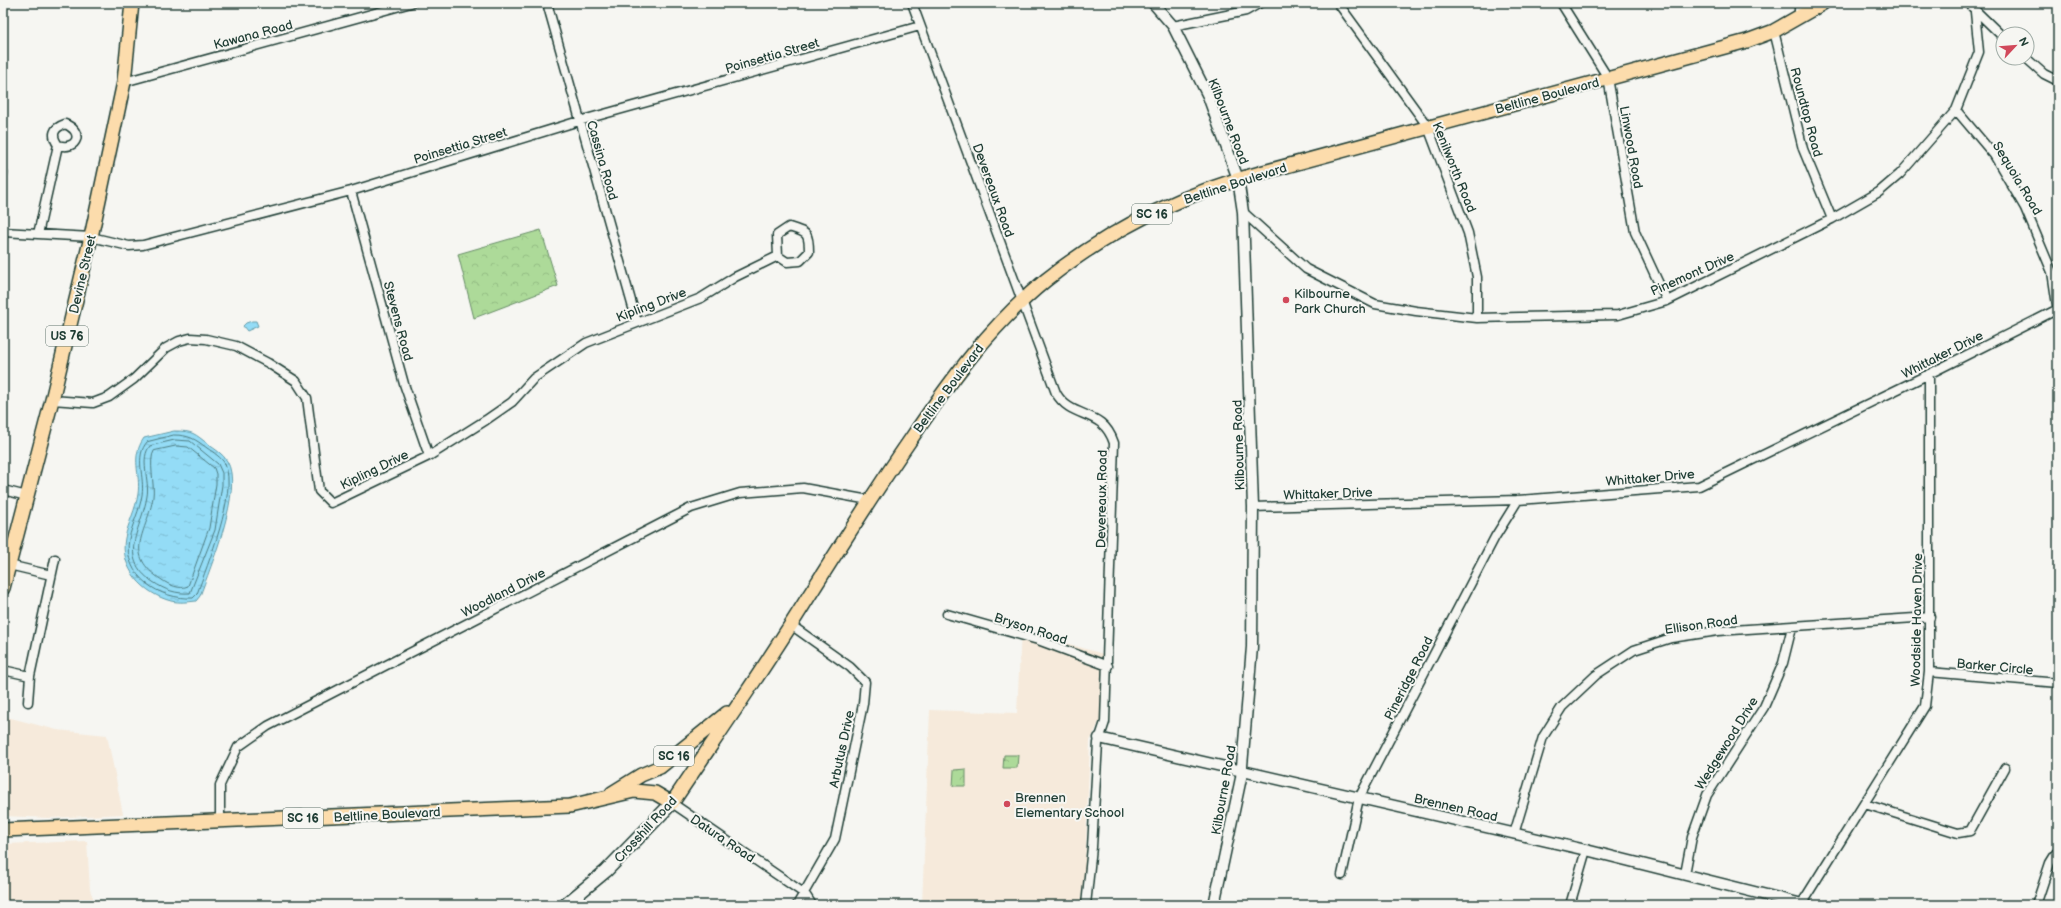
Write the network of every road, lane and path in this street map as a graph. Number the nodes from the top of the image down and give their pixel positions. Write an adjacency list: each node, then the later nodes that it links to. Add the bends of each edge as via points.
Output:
1 (132, 3): 21 (main road, Devine Street / US 76)
2 (411, 3): 21 (street, Kawana Road)
3 (547, 3): 23 (street, Cassina Road)
4 (912, 3): 14 (street, Devereaux Road)
5 (1153, 3): 15 (street, Kilbourne Road)
6 (1260, 3): 15 (street, via 1246,11)
7 (1338, 3): 24 (street, Kenilworth Road)
8 (1561, 3): 19 (street, Linwood Road)
9 (1799, 3): 13 (street)
10 (1823, 3): 13 (main road, Beltline Boulevard / SC 16)
11 (1968, 3): 12 (street)
12 (1976, 12): 16 (street); 22 (street, Pinemont Drive, via 1979,52)
13 (1799, 18): 17 (main road, Beltline Boulevard / SC 16)
14 (920, 26): 23 (street, Poinsettia Street); 35 (street, Devereaux Road)
15 (1173, 26): 26 (street, Kilbourne Road, via 1208,96)
16 (1995, 30)
17 (1774, 31): 19 (main road, Beltline Boulevard / SC 16, via 1717,50); 29 (street, Roundtop Road, via 1802,149)
18 (2035, 66): 20 (street)
19 (1608, 78): 24 (main road, Beltline Boulevard / SC 16); 34 (street, Linwood Road, via 1635,232)
20 (2058, 81)
21 (124, 82): 32 (main road, Devine Street / US 76)
22 (1956, 110): 29 (street, Pinemont Drive, via 1900,174 1879,192); 36 (street, Sequoia Road, via 1994,155 2025,208 2052,272)
23 (579, 121): 27 (street, Poinsettia Street); 38 (street, Cassina Road)
24 (1428, 128): 26 (main road, Beltline Boulevard / SC 16); 37 (street, Kenilworth Road, via 1468,233 1477,277)
25 (58, 145): 31 (street)
26 (1238, 179): 28 (street, Kilbourne Road); 35 (main road, Beltline Boulevard / SC 16, via 1183,199 1113,234 1070,262)
27 (351, 191): 32 (street, Poinsettia Street, via 143,245 129,246); 41 (street, Stevens Road, via 404,384)
28 (1243, 212): 37 (street, Pinemont Drive, via 1306,270 1375,304); 46 (street, Kilbourne Road)
29 (1832, 219): 34 (street, Pinemont Drive)
30 (3, 232): 31 (street, Poinsettia Street)
31 (38, 234): 32 (street, Poinsettia Street)
32 (91, 237): 40 (main road, Devine Street / US 76)
33 (778, 256): 33 (street, via 777,235 789,227 805,232 809,237 809,252 800,261 787,262); 38 (street, Kipling Drive, via 735,277 701,298)
34 (1667, 301): 37 (street, Pinemont Drive, via 1618,315)
35 (1022, 302): 44 (main road, Beltline Boulevard / SC 16, via 982,342 960,369); 55 (street, Devereaux Road, via 1059,398 1068,407 1103,423 1114,443)
36 (2058, 310): 39 (street, Whittaker Drive)
37 (1477, 318)
38 (637, 322): 41 (street, Kipling Drive, via 586,343 534,378 512,402)
39 (1929, 374): 45 (street, Whittaker Drive, via 1699,486); 52 (street, Woodside Haven Drive)
40 (52, 400): 41 (street, Kipling Drive, via 93,403 109,397 128,384 166,348 190,338 206,339 236,346 296,381 307,398 319,491 331,503); 43 (main road, Devine Street / US 76)
41 (429, 456)
42 (3, 490): 43 (street)
43 (27, 496): 48 (main road, Devine Street / US 76)
44 (869, 500): 53 (main road, Beltline Boulevard / SC 16); 69 (street, Woodland Drive, via 803,488 740,493 691,508 268,726 238,747 220,785)
45 (1518, 500): 46 (street, Whittaker Drive); 65 (street, Pineridge Road, via 1494,537)
46 (1252, 507): 64 (street, Kilbourne Road, via 1253,640)
47 (55, 559): 49 (street)
48 (9, 565): 49 (street); 50 (main road, Devine Street / US 76)
49 (51, 575): 58 (street)
50 (3, 588)
51 (947, 614): 55 (street, Bryson Road, via 1038,640)
52 (1930, 617): 54 (street, Ellison Road); 57 (street, Woodside Haven Drive)
53 (791, 625): 61 (main road, Beltline Boulevard / SC 16); 76 (street, Arbutus Drive, via 850,667 865,682 863,704 835,839)
54 (1792, 627): 71 (street, Ellison Road, via 1718,631 1671,638 1634,650 1596,675 1562,707 1543,737); 74 (street, Wedgewood Drive, via 1783,663 1764,707 1707,794 1692,837)
55 (1108, 666): 62 (street, Devereaux Road, via 1105,722)
56 (3, 670): 58 (street)
57 (1929, 672): 59 (street, Barker Circle); 68 (street, Woodside Haven Drive, via 1925,706)
58 (30, 676): 60 (street)
59 (2058, 683)
60 (28, 702)
61 (740, 702): 66 (main road, SC 16, via 660,766); 67 (main road, Crosshill Road / SC 16)
62 (1099, 738): 64 (street, Brennen Road); 81 (street, Devereaux Road)
63 (2005, 768): 68 (street, via 1970,831 1958,833)
64 (1242, 771): 65 (street, Brennen Road); 82 (street, Kilbourne Road)
65 (1359, 798): 71 (street, Brennen Road); 75 (street, Pineridge Road)
66 (601, 799): 67 (main road, Datura Road / SC 16, via 634,791 655,793); 69 (main road, Beltline Boulevard / SC 16, via 570,806)
67 (672, 803): 76 (street, Datura Road); 78 (main road, Crosshill Road, via 606,871)
68 (1865, 804): 77 (street, Woodside Haven Drive)
69 (220, 822): 70 (main road, Beltline Boulevard / SC 16)
70 (3, 830)
71 (1514, 834): 72 (street, Brennen Road)
72 (1586, 850): 74 (street, Brennen Road); 83 (street)
73 (2058, 850): 84 (street, via 2050,863)
74 (1685, 874): 77 (street, Brennen Road)
75 (1342, 876)
76 (804, 894): 79 (street, Arbutus Drive); 80 (street, Datura Road)
77 (1804, 904)
78 (565, 905)
79 (797, 905)
80 (812, 905)
81 (1086, 905)
82 (1214, 905)
83 (1570, 905)
84 (2036, 905)

